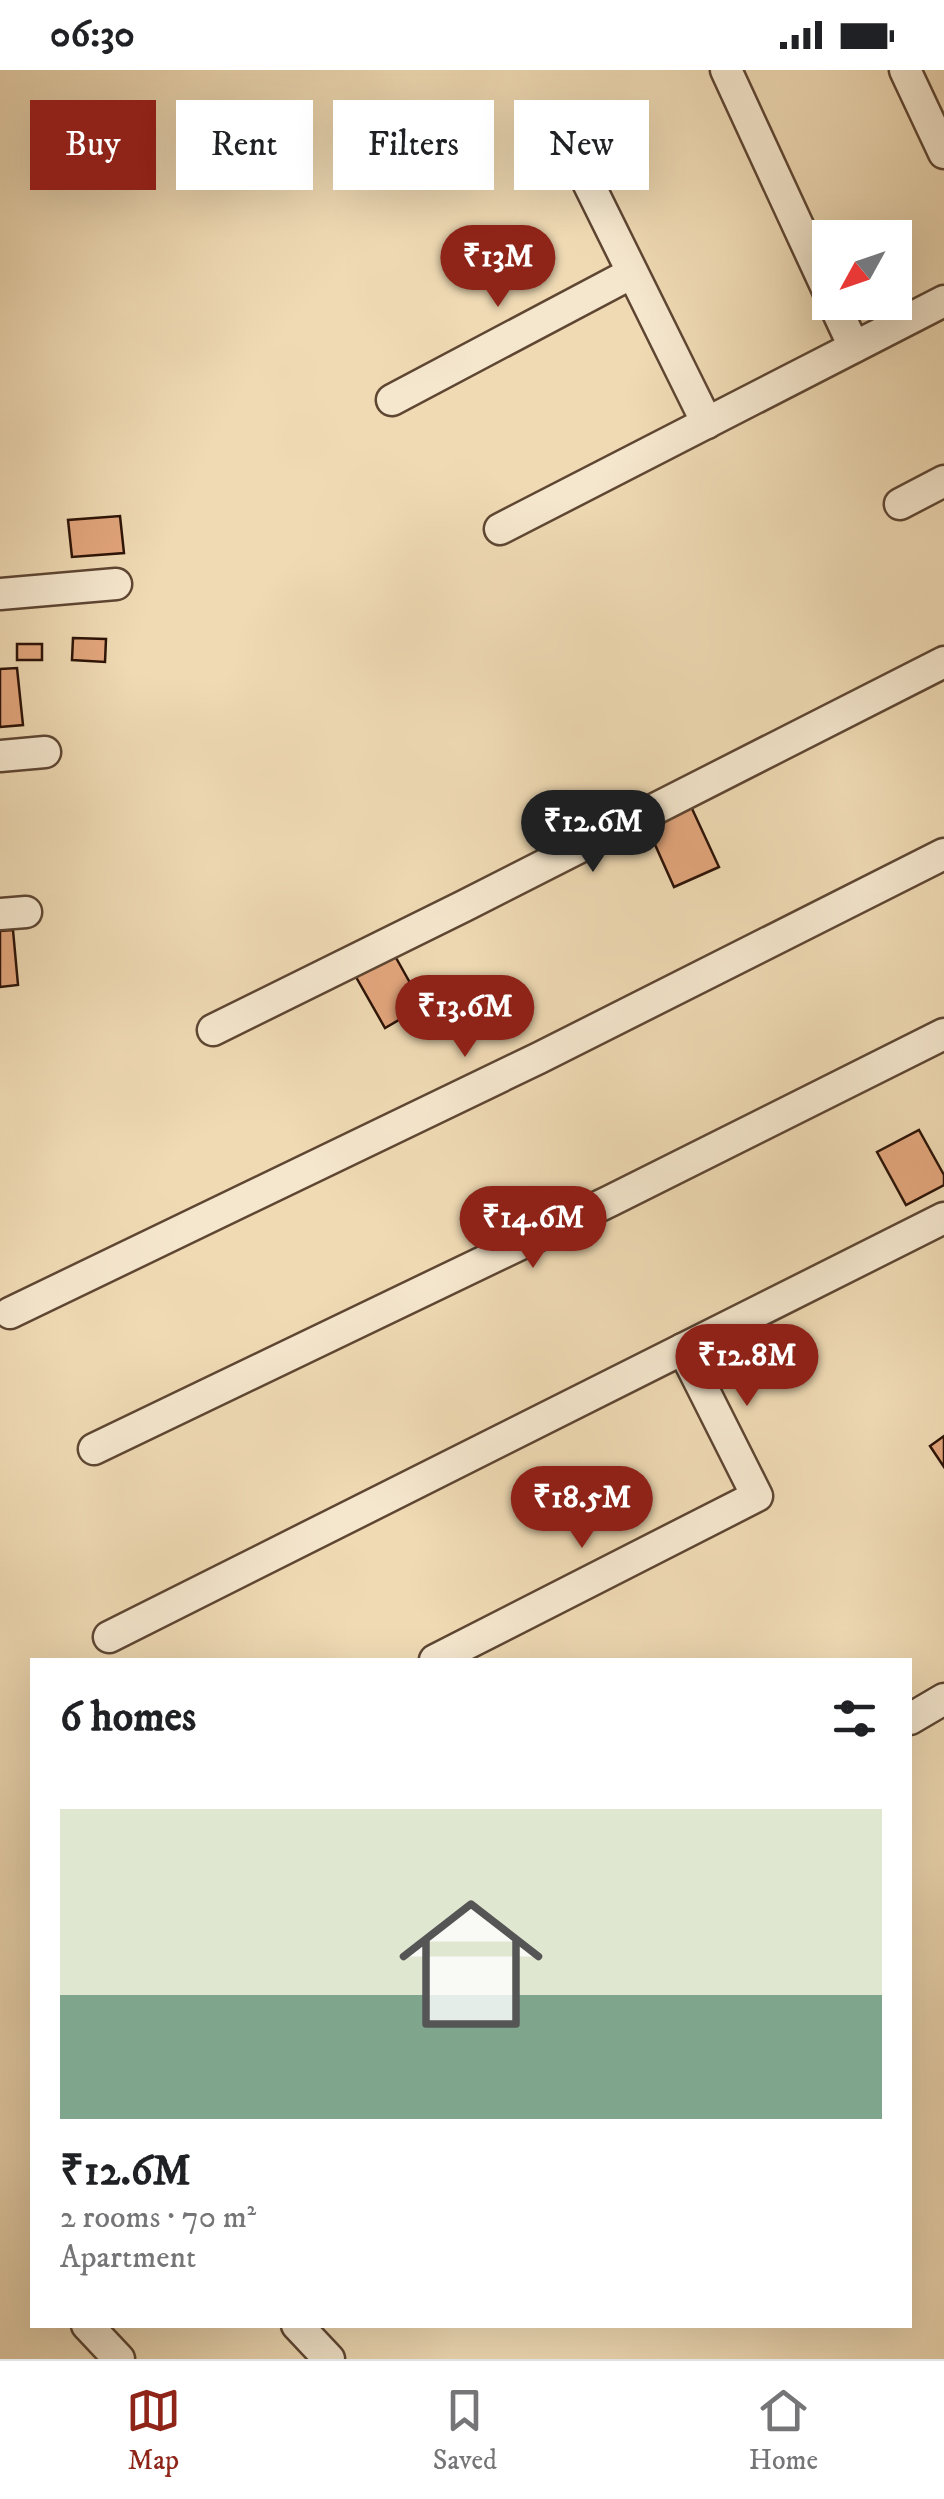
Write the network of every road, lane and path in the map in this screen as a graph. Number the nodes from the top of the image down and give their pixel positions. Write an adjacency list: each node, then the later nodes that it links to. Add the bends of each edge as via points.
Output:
1 (726, 70): 5 (street)
2 (906, 70): 3 (street)
3 (944, 153)
4 (591, 190): 6 (street)
5 (812, 257)
6 (632, 273): 10 (street); 11 (street)
7 (944, 301): 9 (street)
8 (841, 320): 9 (street)
9 (854, 347): 11 (street)
10 (392, 400)
11 (707, 423): 14 (street)
12 (944, 481): 13 (street)
13 (900, 504)
14 (500, 529)
15 (116, 584): 16 (street)
16 (0, 594)
17 (944, 662): 21 (street)
18 (46, 752): 19 (street)
19 (0, 756)
20 (944, 854): 24 (street)
21 (212, 1030)
22 (944, 1034): 26 (street)
23 (944, 1218): 25 (street)
24 (10, 1313)
25 (683, 1349): 27 (street); 28 (street, via 757,1496)
26 (94, 1449)
27 (109, 1637)
28 (439, 1658)
29 (944, 1699): 30 (street)
30 (912, 1718)
31 (90, 2328): 33 (street)
32 (300, 2328): 34 (street)
33 (119, 2359)
34 (329, 2359)

